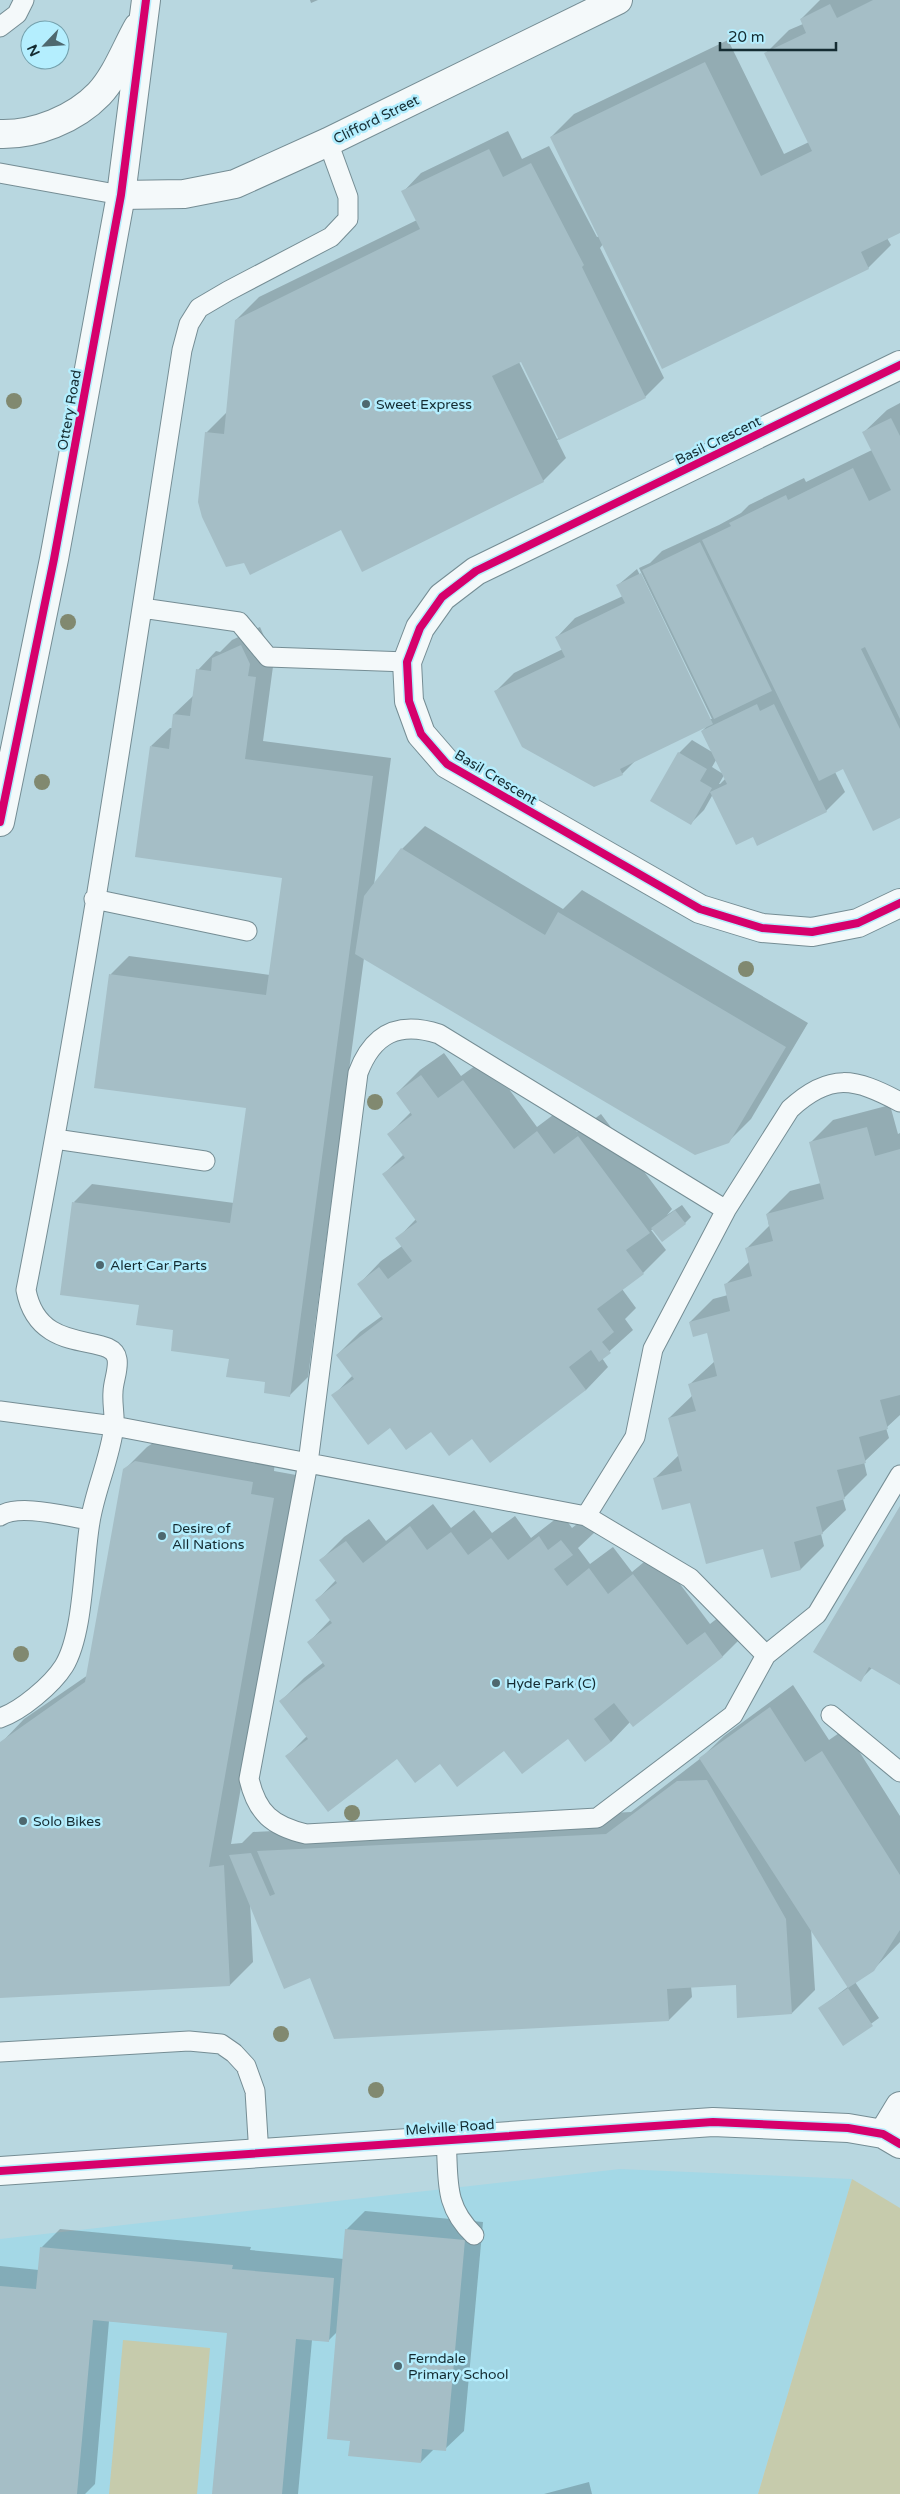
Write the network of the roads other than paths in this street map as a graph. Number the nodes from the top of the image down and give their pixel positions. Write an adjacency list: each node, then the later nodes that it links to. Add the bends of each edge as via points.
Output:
1 (24, 0): 4 (lane, via 17,14)
2 (618, 0): 6 (street, Clifford Street)
3 (146, 7): 5 (street, via 99,94 72,114 48,125 30,132); 8 (street, Ottery Road)
4 (0, 27)
5 (0, 134)
6 (328, 142): 8 (street, Clifford Street, via 235,184 184,194); 10 (lane, via 348,197 348,219 331,238 199,308 189,324 182,350)
7 (0, 173): 8 (lane)
8 (121, 195): 12 (street, Ottery Road, via 54,559)
9 (900, 365): 11 (street, Basil Crescent, via 476,571 442,597 420,628)
10 (142, 608): 11 (lane, via 239,622 268,657); 13 (lane)
11 (406, 662): 14 (street, Basil Crescent, via 408,702 421,734 447,764 700,910 762,928 812,932 858,922)
12 (0, 822)
13 (94, 898): 15 (lane); 17 (lane)
14 (900, 902)
15 (247, 931)
16 (900, 1102): 19 (lane, via 870,1086 853,1082 820,1087 803,1096 779,1123)
17 (55, 1140): 18 (lane); 21 (lane, via 26,1290 28,1301 40,1322 61,1338 104,1345 114,1352 118,1360 113,1392)
18 (205, 1161)
19 (726, 1210): 22 (lane, via 440,1034 410,1028 382,1038 371,1047 358,1073); 25 (lane, via 653,1349 635,1438)
20 (0, 1411): 21 (lane)
21 (114, 1426): 22 (lane); 26 (lane)
22 (308, 1463): 25 (lane); 27 (lane, via 249,1779 260,1807 272,1821 288,1830 306,1834 597,1818 733,1715)
23 (900, 1475): 27 (lane, via 818,1614)
24 (0, 1516): 26 (lane, via 5,1512 25,1510)
25 (586, 1516): 27 (lane, via 690,1578)
26 (90, 1520): 29 (lane, via 75,1640 64,1666 43,1691)
27 (766, 1655)
28 (830, 1715): 30 (lane)
29 (0, 1718)
30 (900, 1772)
31 (0, 2052): 35 (lane, via 189,2041 221,2044 246,2066 252,2083 258,2115)
32 (900, 2106): 33 (street)
33 (892, 2139): 34 (street, Melville Road, via 848,2128 713,2122)
34 (446, 2140): 35 (street, Melville Road); 37 (lane, via 450,2201 460,2222)
35 (259, 2155): 36 (street, Melville Road)
36 (0, 2171)
37 (474, 2235)

